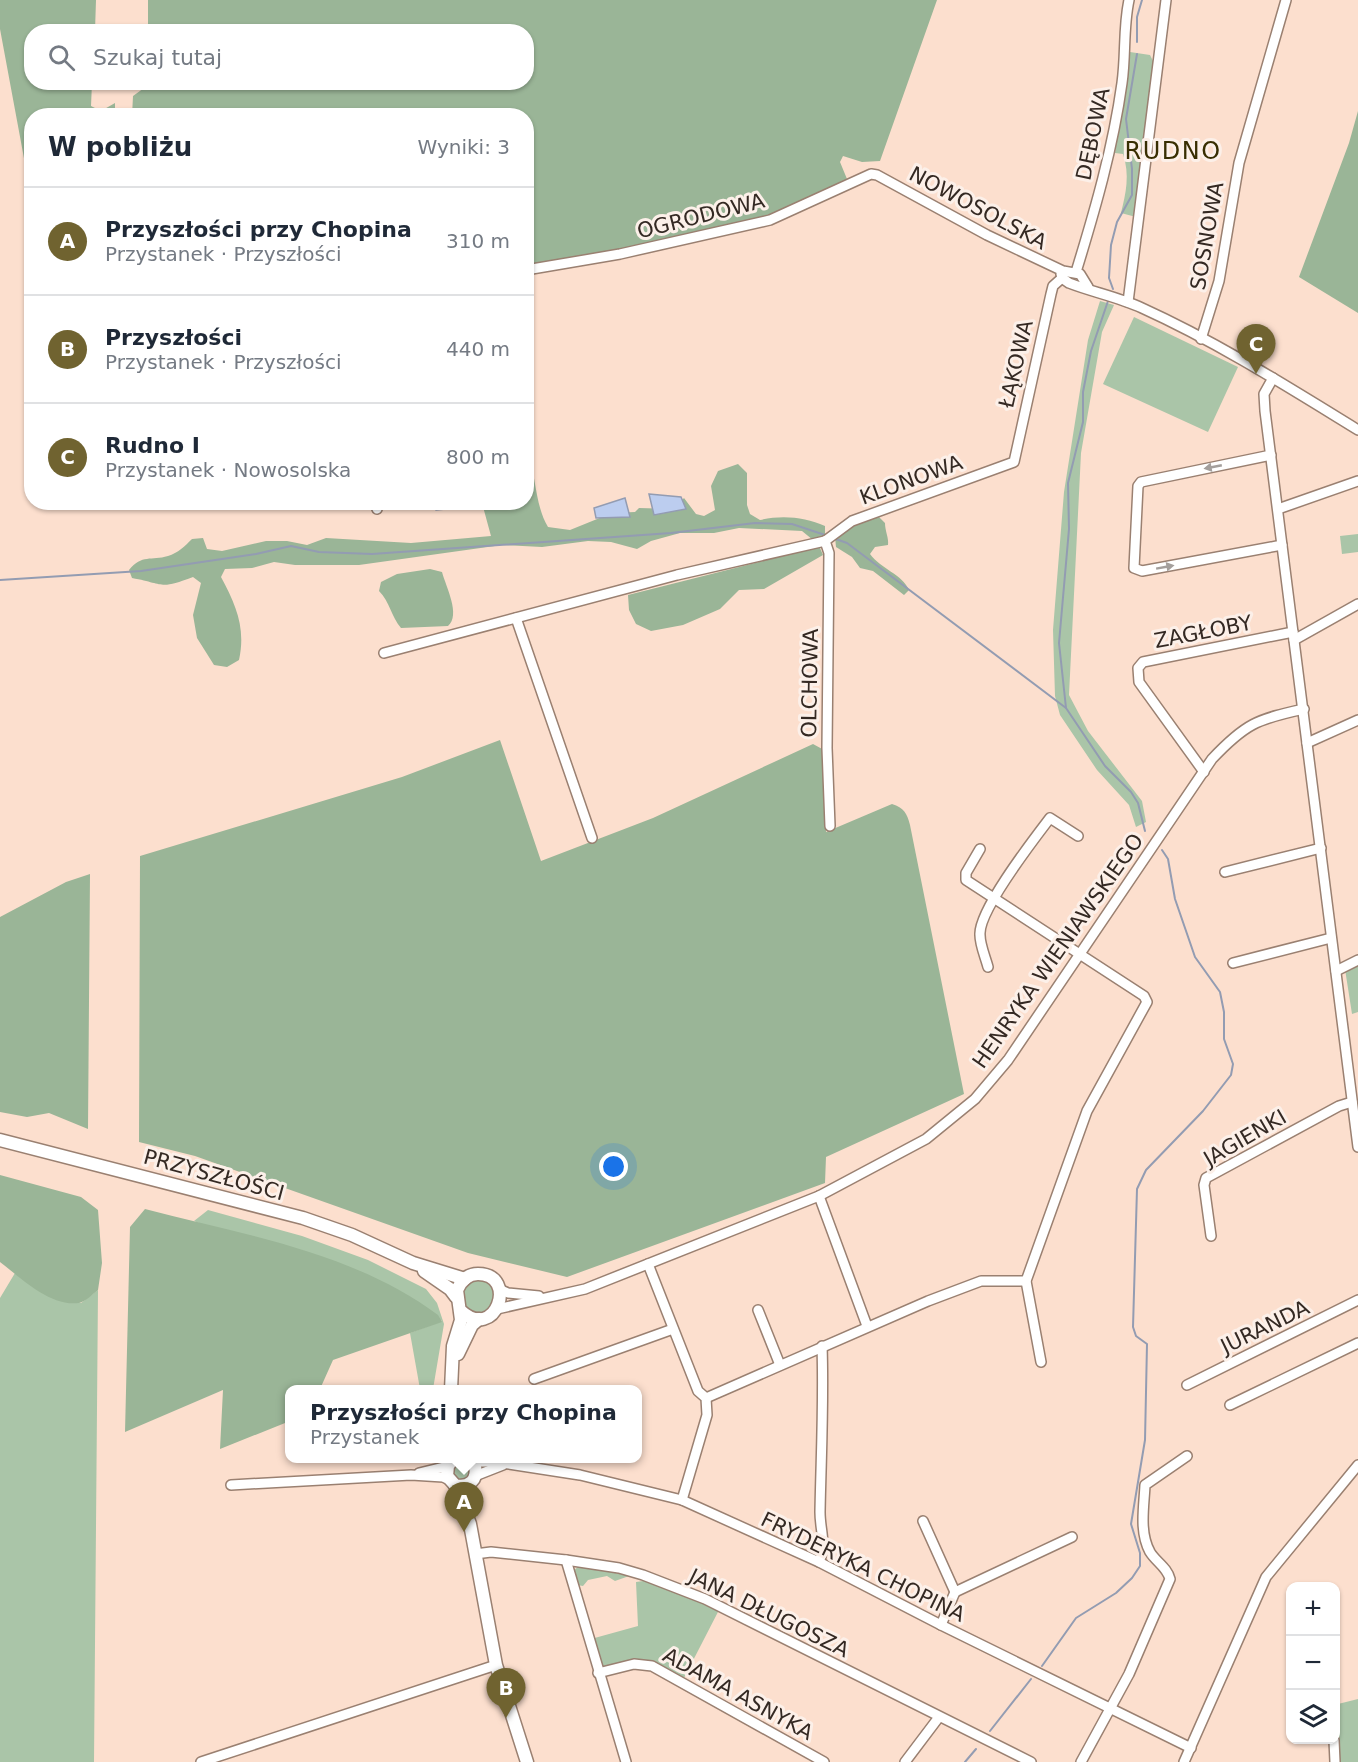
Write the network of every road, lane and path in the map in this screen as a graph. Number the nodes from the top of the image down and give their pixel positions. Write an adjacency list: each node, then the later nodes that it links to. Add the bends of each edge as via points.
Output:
1 (1129, 0): 6 (street, DĘBOWA, via 1122,81 1109,158)
2 (1166, 0): 9 (street)
3 (1286, 0): 10 (street, SOSNOWA, via 1239,163 1219,281)
4 (877, 175): 5 (street, OGRODOWA, via 865,175 770,220 620,254); 7 (street, NOWOSOLSKA)
5 (534, 269)
6 (1076, 272): 7 (street, NOWOSOLSKA); 8 (street)
7 (1062, 275): 8 (street, NOWOSOLSKA, via 1078,287); 14 (street, ŁĄKOWA, via 1050,297)
8 (1088, 287): 9 (street, NOWOSOLSKA)
9 (1128, 302): 10 (street, NOWOSOLSKA)
10 (1201, 339): 11 (street, NOWOSOLSKA)
11 (1273, 378): 12 (street, NOWOSOLSKA); 13 (street, via 1264,402)
12 (1358, 430)
13 (1271, 455): 16 (street); 18 (street, one-way to 18, via 1141,482 1134,568 1142,571)
14 (1014, 462): 17 (street, KLONOWA, via 852,521)
15 (1358, 481): 16 (street)
16 (1278, 509): 18 (street)
17 (825, 541): 20 (street, via 756,555); 27 (street, OLCHOWA, via 829,553)
18 (1282, 545): 21 (street)
19 (1358, 604): 21 (street, ZAGŁOBY)
20 (516, 618): 22 (street); 29 (street)
21 (1294, 636): 23 (street); 26 (street, ZAGŁOBY, via 1143,662 1138,668 1139,682)
22 (384, 653)
23 (1304, 709): 25 (street); 26 (street, HENRYKA WIENIAWSKIEGO, via 1255,721 1226,744)
24 (1358, 720): 25 (street)
25 (1307, 743): 30 (street)
26 (1204, 772): 35 (street, HENRYKA WIENIAWSKIEGO)
27 (830, 826)
28 (1078, 836): 33 (street, via 1050,818)
29 (592, 838)
30 (1320, 848): 32 (street); 34 (street)
31 (980, 849): 33 (street, via 966,880)
32 (1225, 872)
33 (994, 898): 35 (street); 38 (street, via 979,933)
34 (1331, 938): 37 (street); 39 (street)
35 (1080, 953): 43 (street, HENRYKA WIENIAWSKIEGO, via 1027,1034 975,1100 910,1150); 48 (street, via 1144,996 1147,1002 1087,1111)
36 (1358, 960): 39 (street)
37 (1233, 963)
38 (988, 967)
39 (1335, 971): 40 (street)
40 (1352, 1102): 42 (street); 44 (street, JAGIENKI, via 1206,1178)
41 (0, 1140): 45 (street, PRZYSZŁOŚCI, via 303,1218)
42 (1358, 1147)
43 (819, 1196): 46 (street, HENRYKA WIENIAWSKIEGO); 57 (street)
44 (1211, 1236)
45 (413, 1263): 47 (street, PRZYSZŁOŚCI); 50 (street, PRZYSZŁOŚCI)
46 (648, 1264): 51 (street, HENRYKA WIENIAWSKIEGO, via 585,1289); 58 (street)
47 (465, 1279): 49 (street, via 484,1275); 50 (street)
48 (1026, 1281): 57 (street, via 981,1281); 61 (street)
49 (499, 1289): 51 (street, HENRYKA WIENIAWSKIEGO); 53 (street, via 501,1296)
50 (456, 1297): 54 (street)
51 (550, 1297): 53 (street, HENRYKA WIENIAWSKIEGO)
52 (1358, 1300): 66 (street, JURANDA)
53 (496, 1309): 56 (street)
54 (460, 1310): 56 (street); 63 (street)
55 (758, 1310): 62 (street)
56 (479, 1319): 63 (street, via 466,1334)
57 (867, 1326): 60 (street)
58 (674, 1329): 64 (street); 67 (street, via 698,1391)
59 (1358, 1343): 68 (street)
60 (822, 1346): 62 (street); 86 (street, via 820,1526 824,1549)
61 (1041, 1362)
62 (780, 1365): 67 (street)
63 (453, 1366): 65 (street)
64 (534, 1379)
65 (451, 1385)
66 (1187, 1385)
67 (706, 1398): 80 (street, via 707,1415)
68 (1230, 1405)
69 (1187, 1456): 91 (street, via 1145,1485 1146,1541 1170,1579 1129,1674)
70 (445, 1463): 76 (street)
71 (451, 1463): 78 (street)
72 (471, 1463): 77 (street)
73 (498, 1463): 74 (street, FRYDERYKA CHOPINA)
74 (505, 1464): 77 (street); 80 (street, FRYDERYKA CHOPINA, via 580,1475)
75 (1358, 1465): 94 (street, via 1266,1576)
76 (411, 1475): 78 (street, via 443,1477); 79 (street)
77 (474, 1479): 78 (street, via 466,1486); 82 (street)
78 (452, 1483): 82 (street)
79 (231, 1485)
80 (682, 1500): 86 (street, FRYDERYKA CHOPINA)
81 (923, 1521): 87 (street)
82 (470, 1524): 84 (street)
83 (1072, 1537): 87 (street)
84 (475, 1554): 85 (street, JANA DŁUGOSZA, via 491,1552); 89 (street)
85 (566, 1560): 90 (street); 92 (street, JANA DŁUGOSZA, via 619,1568 705,1599)
86 (819, 1562): 88 (street, FRYDERYKA CHOPINA)
87 (955, 1592): 88 (street)
88 (941, 1625): 91 (street, FRYDERYKA CHOPINA)
89 (496, 1665): 96 (street); 97 (street)
90 (598, 1673): 98 (street); 99 (street, ADAMA ASNYKA, via 634,1664 652,1666)
91 (1109, 1708): 94 (street, FRYDERYKA CHOPINA); 101 (street)
92 (939, 1717): 95 (street, JANA DŁUGOSZA); 100 (street)
93 (1334, 1744): 103 (street)
94 (1191, 1748): 102 (street)
95 (1027, 1761)
96 (201, 1762)
97 (527, 1762)
98 (626, 1762)
99 (824, 1762)
100 (905, 1762)
101 (1081, 1762)
102 (1185, 1762)
103 (1335, 1762)

